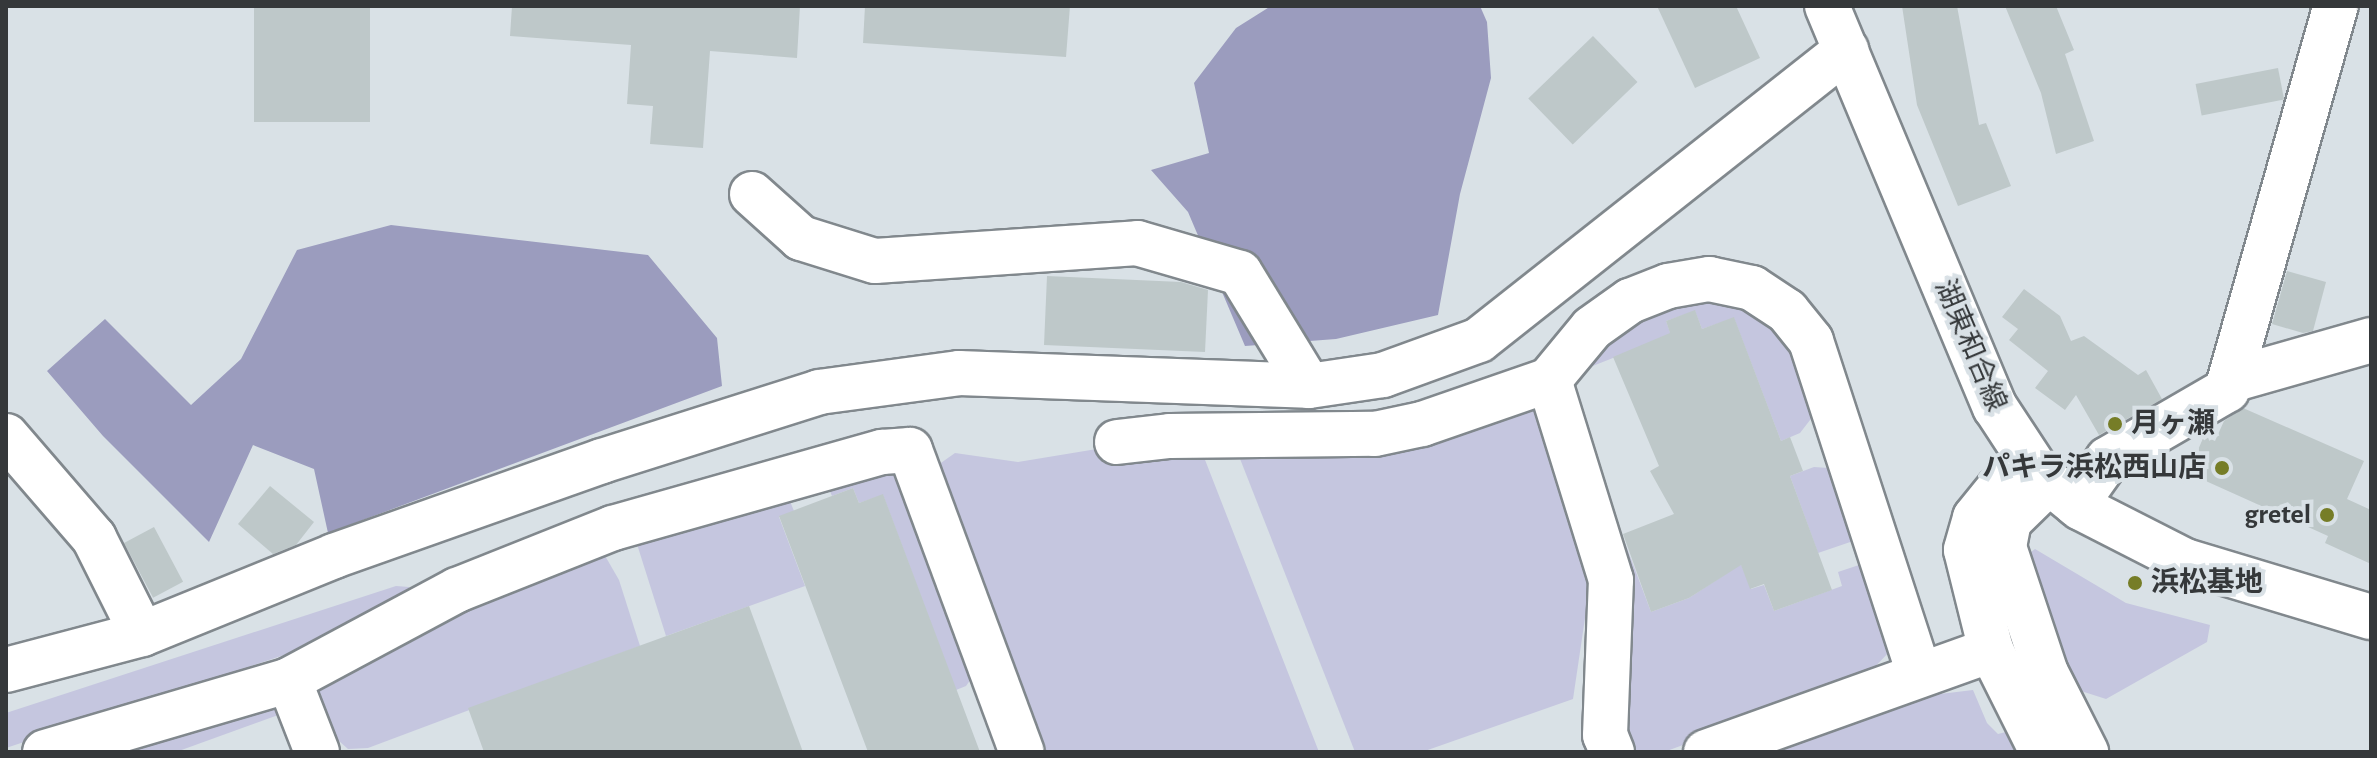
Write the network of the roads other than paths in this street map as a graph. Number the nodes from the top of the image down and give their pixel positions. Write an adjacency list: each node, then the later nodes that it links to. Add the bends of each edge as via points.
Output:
1 (1827, 6): 3 (street, 湖東和合線)
2 (2336, 6): 7 (street)
3 (1846, 50): 8 (street, via 1479,340 1383,375); 11 (street, 湖東和合線, via 1995,407)
4 (752, 194): 8 (street, via 801,238 875,261 1137,243 1240,273)
5 (2371, 340): 7 (street)
6 (1549, 380): 10 (street, via 1422,424 1375,434 1170,436); 16 (street, via 1592,328 1630,301 1668,286 1709,279 1752,288 1787,311 1811,341); 21 (street, via 1611,580 1605,735)
7 (2231, 380): 11 (street, via 2218,398 2108,459)
8 (1309, 386): 13 (street, via 959,373 819,392 408,530)
9 (6, 436): 13 (street, via 94,538)
10 (1117, 442)
11 (2051, 483): 12 (street, via 2185,561); 14 (street, via 1999,488 1975,518 1966,550); 24 (street, via 2009,521 2004,547 2046,673)
12 (2371, 617)
13 (142, 634): 15 (street)
14 (1991, 650): 16 (street); 23 (street)
15 (6, 670)
16 (1919, 674): 22 (street)
17 (289, 680): 18 (street); 19 (street); 20 (street, via 457,590 613,528 882,452 910,450)
18 (45, 752)
19 (317, 752)
20 (1022, 752)
21 (1612, 752)
22 (1706, 752)
23 (2042, 752)
24 (2086, 752)

